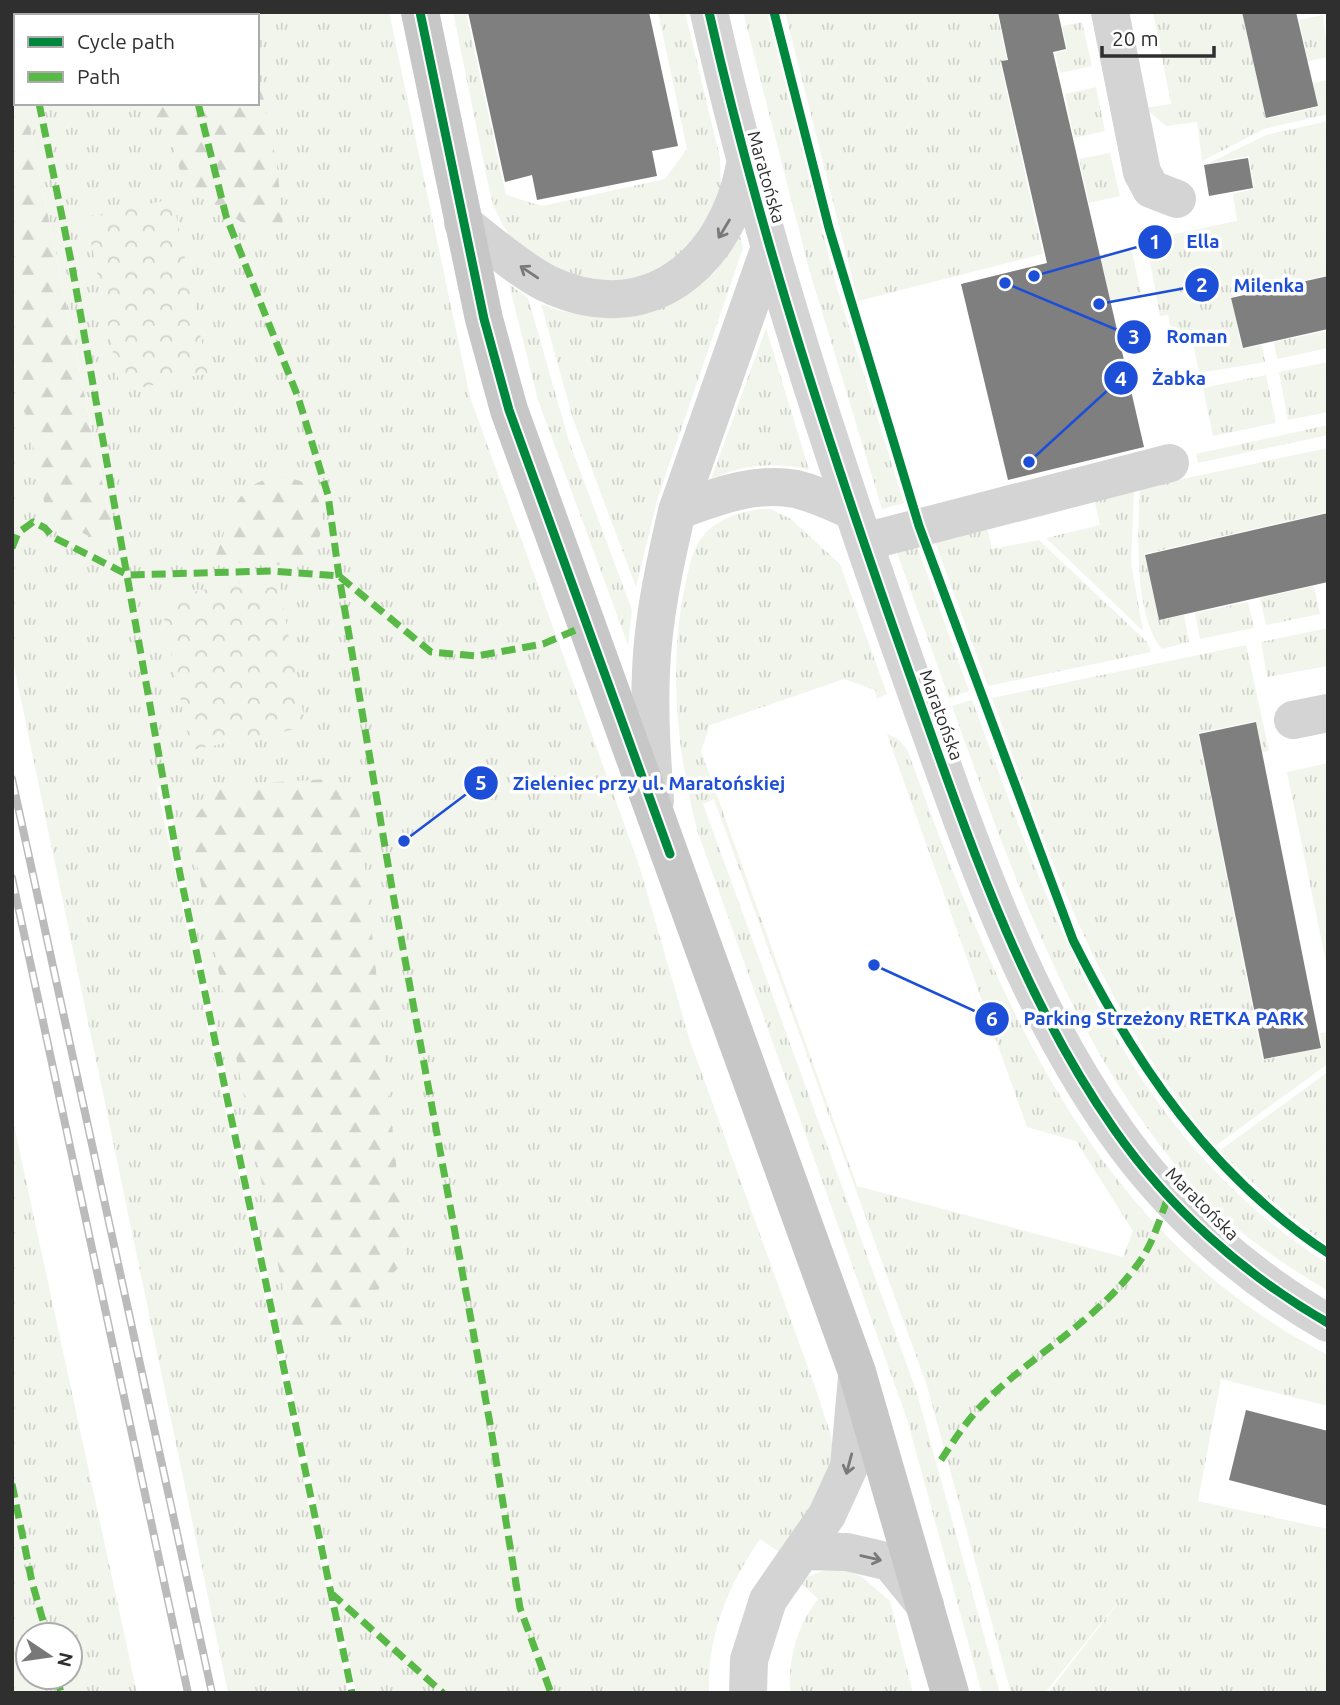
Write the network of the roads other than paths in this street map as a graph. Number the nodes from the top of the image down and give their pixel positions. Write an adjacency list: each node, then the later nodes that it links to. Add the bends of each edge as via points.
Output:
1 (420, 12): 6 (main road)
2 (709, 12): 4 (street, Maratońska)
3 (1110, 12): 5 (street, via 1142,172 1151,188)
4 (745, 164): 6 (street, one-way to 6, via 740,195 707,252 662,289 639,297 603,299 548,284); 7 (street, Maratońska)
5 (1178, 200)
6 (464, 223): 11 (main road, via 487,331 517,436)
7 (769, 247): 9 (street); 10 (street, Maratońska)
8 (1170, 463): 10 (street, via 919,526)
9 (677, 511): 10 (street, via 731,493 773,488 812,494); 11 (street, via 651,669)
10 (858, 527): 12 (street, Maratońska, via 1000,917 1080,1076 1130,1151 1184,1211 1257,1277)
11 (656, 817): 13 (main road)
12 (1328, 1323)
13 (857, 1372): 14 (street, one-way to 14, via 849,1468); 15 (main road)
14 (804, 1551): 15 (street, one-way to 15, via 847,1552 890,1562); 16 (street, via 768,1600 749,1660)
15 (925, 1605): 17 (main road)
16 (748, 1693)
17 (950, 1693)

